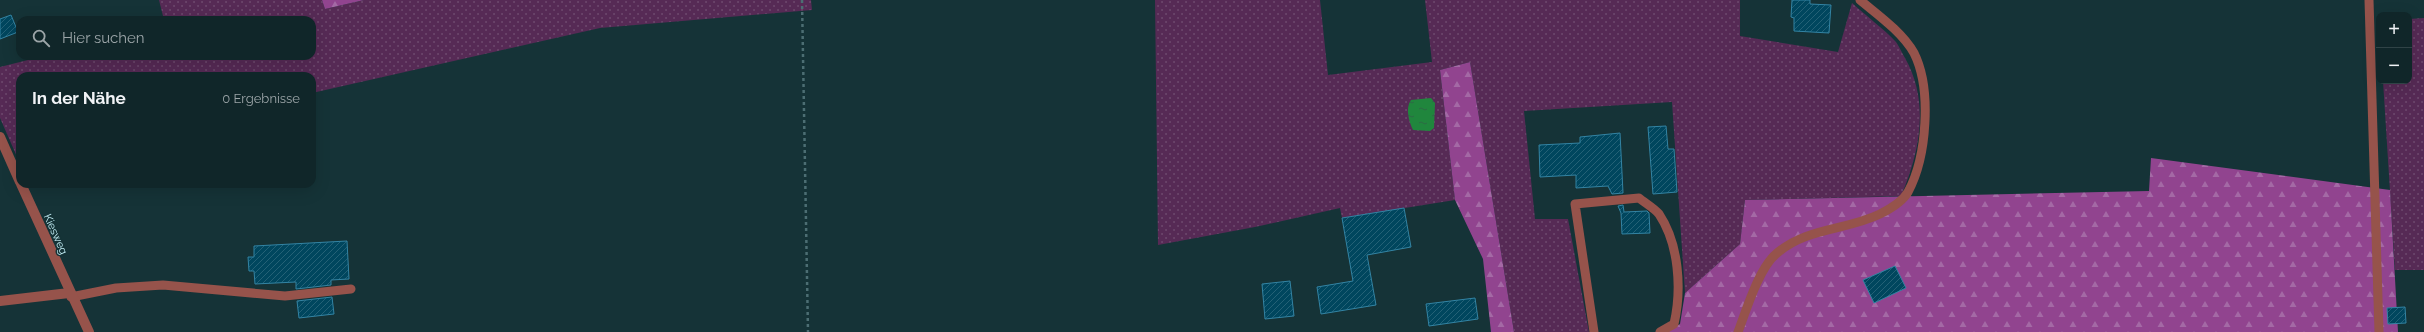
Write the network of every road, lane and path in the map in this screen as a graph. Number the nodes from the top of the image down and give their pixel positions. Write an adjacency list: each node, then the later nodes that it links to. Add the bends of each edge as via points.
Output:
1 (802, 0): 11 (path)
2 (1860, 0): 14 (lane, via 1898,33 1913,52 1922,73 1925,99 1923,138 1917,171 1908,193 1880,214 1795,239 1775,255 1754,289)
3 (2369, 0): 15 (lane)
4 (0, 137): 5 (street, Kiesweg)
5 (16, 174)
6 (22, 188): 8 (street, Kiesweg)
7 (351, 290): 8 (lane, via 285,296 163,285 116,288)
8 (70, 295): 9 (street); 10 (street, Kiesweg)
9 (0, 301)
10 (89, 332)
11 (808, 332)
12 (1594, 332): 13 (lane, via 1575,204 1639,198 1658,212 1670,234 1675,258 1677,311 1674,324)
13 (1660, 332)
14 (1738, 332)
15 (2380, 332)

